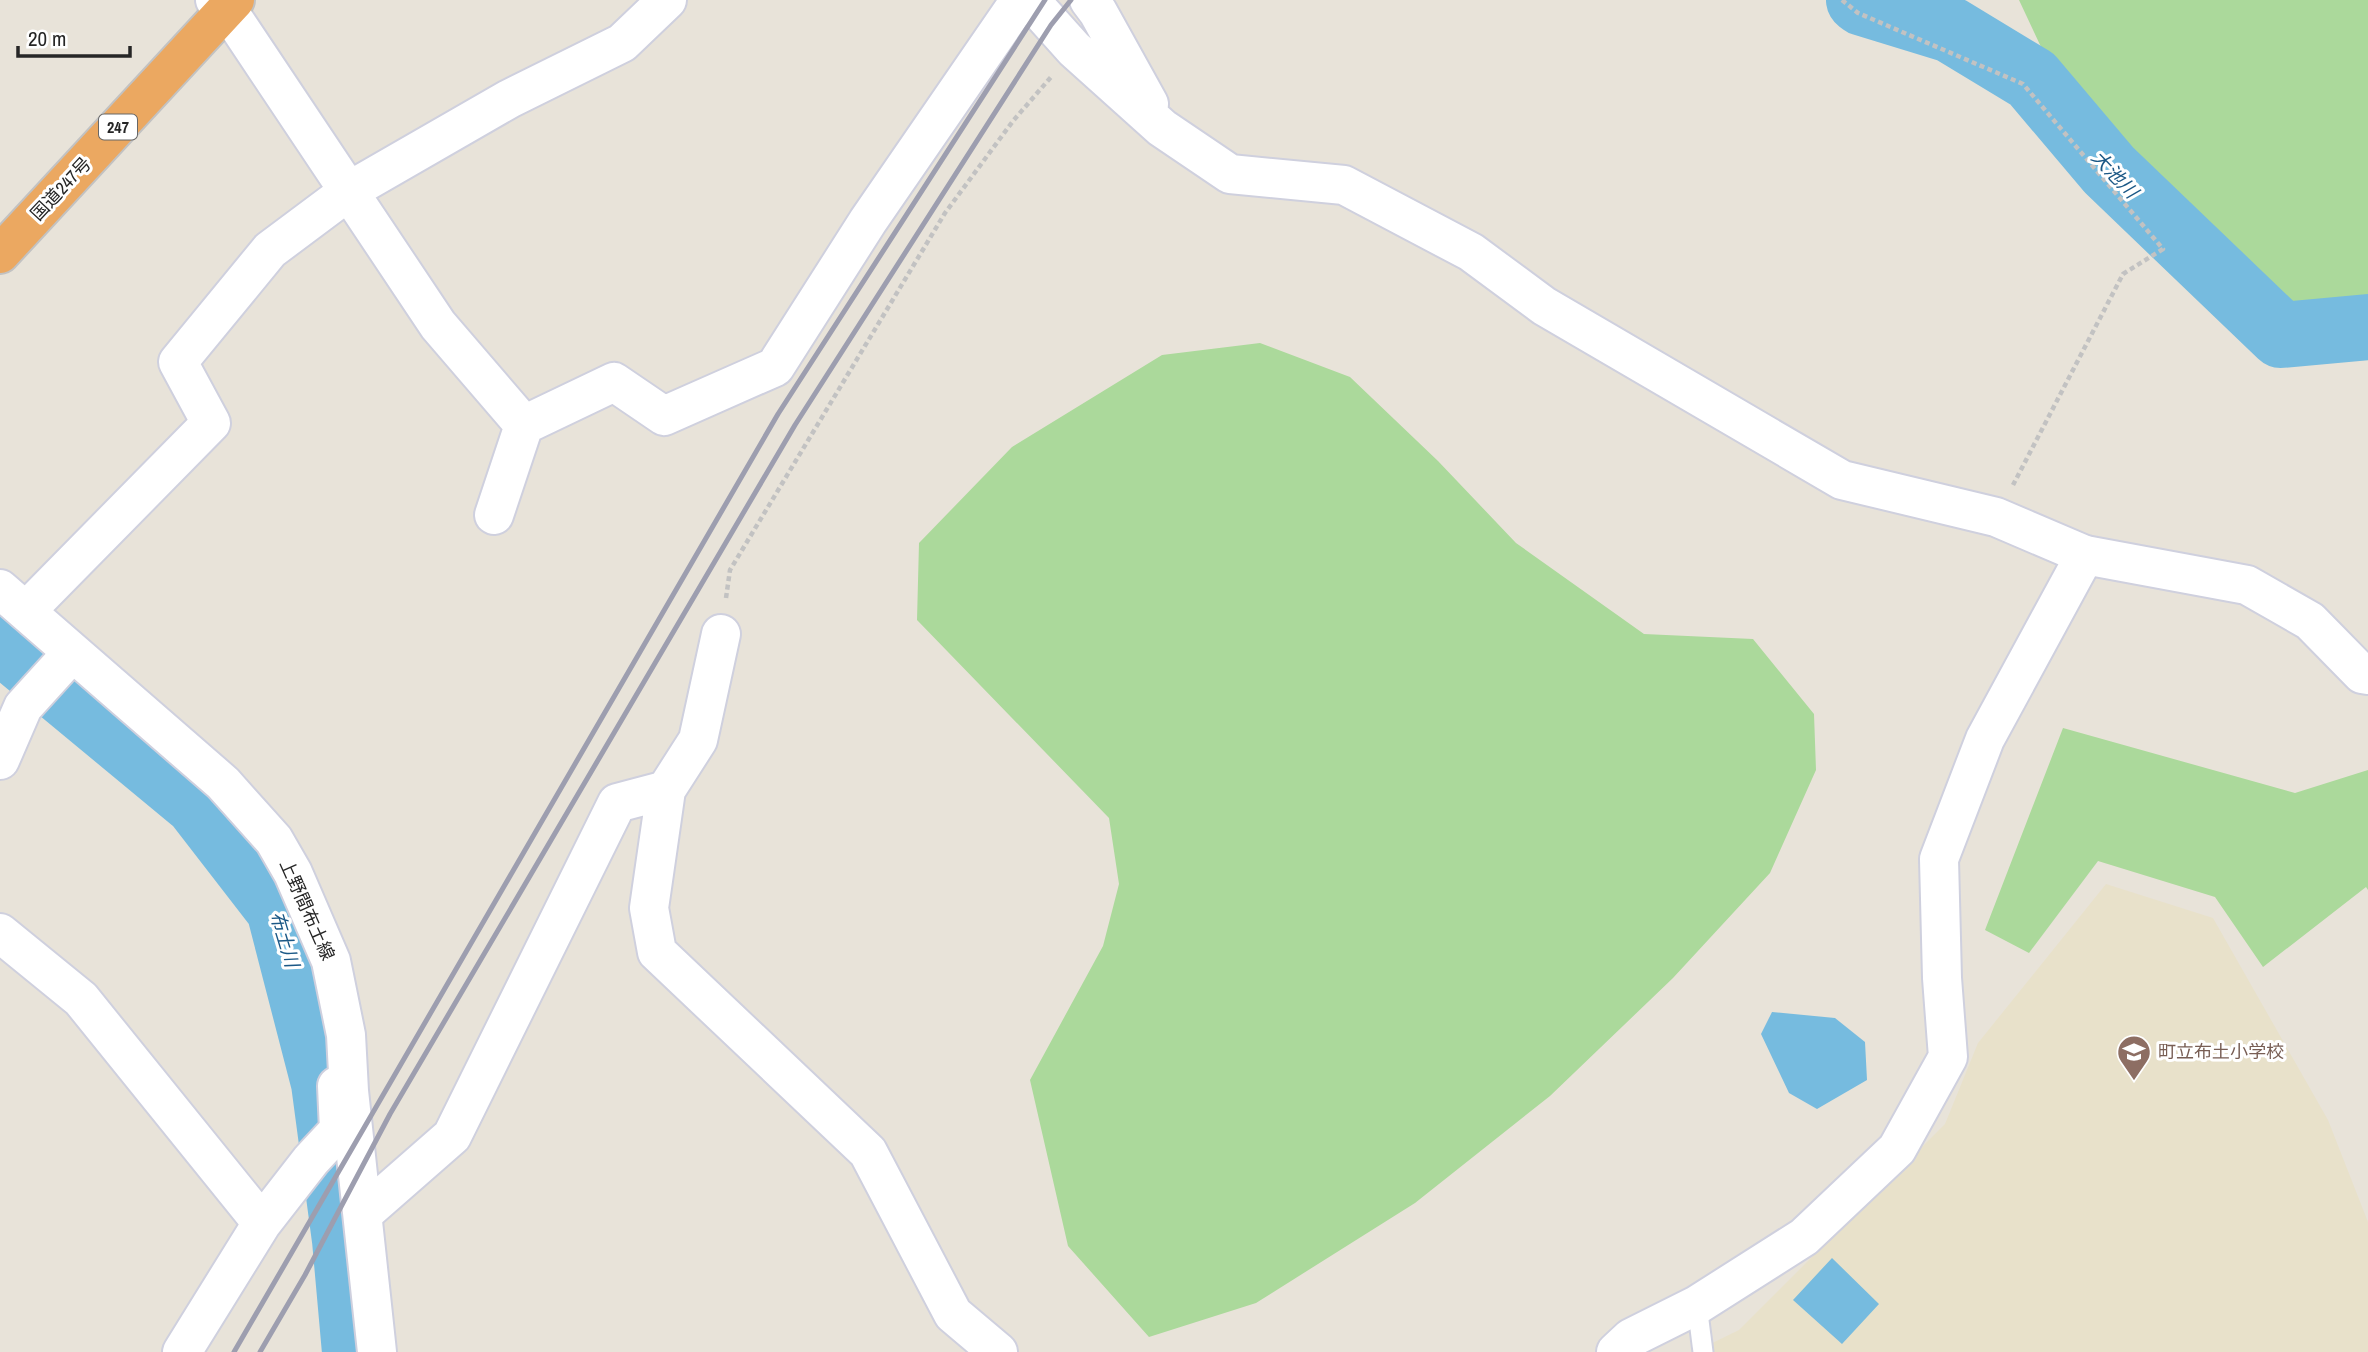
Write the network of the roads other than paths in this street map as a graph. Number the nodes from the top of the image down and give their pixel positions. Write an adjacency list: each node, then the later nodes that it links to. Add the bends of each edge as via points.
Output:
1 (667, 0): 7 (street, via 622,43 509,99)
2 (1020, 0): 9 (street, via 775,367 664,416 614,382)
3 (1030, 0): 6 (street, via 1074,49)
4 (226, 3): 7 (street); 8 (highway, 国道247号 / 247)
5 (1098, 4): 6 (street)
6 (1162, 128): 11 (street, via 1230,174 1343,184 1471,252 1544,306 1842,480 1996,517)
7 (349, 191): 9 (street, via 438,325); 12 (street, via 270,250 178,362 211,423)
8 (0, 254)
9 (524, 425): 10 (street)
10 (494, 515)
11 (2085, 555): 15 (street, via 2247,585 2310,621); 23 (street, via 1985,738 1939,859 1948,1057 1897,1149 1804,1237)
12 (13, 600): 14 (street, 上野間布土線)
13 (721, 634): 18 (street, via 698,740)
14 (72, 653): 16 (street); 20 (street, 上野間布土線, via 223,783 274,840)
15 (2368, 675)
16 (12, 697): 17 (street)
17 (0, 760)
18 (666, 790): 21 (street, via 617,803 452,1136); 26 (street, via 649,908 657,952 867,1152 953,1314)
19 (0, 933): 22 (street, via 81,999)
20 (331, 961): 21 (street, 上野間布土線, via 346,1035); 22 (street, via 339,1130)
21 (364, 1213): 25 (street, 上野間布土線)
22 (262, 1223): 24 (street)
23 (1697, 1305): 27 (street, via 1631,1339); 28 (lane)
24 (182, 1352)
25 (377, 1352)
26 (998, 1352)
27 (1616, 1352)
28 (1703, 1352)

